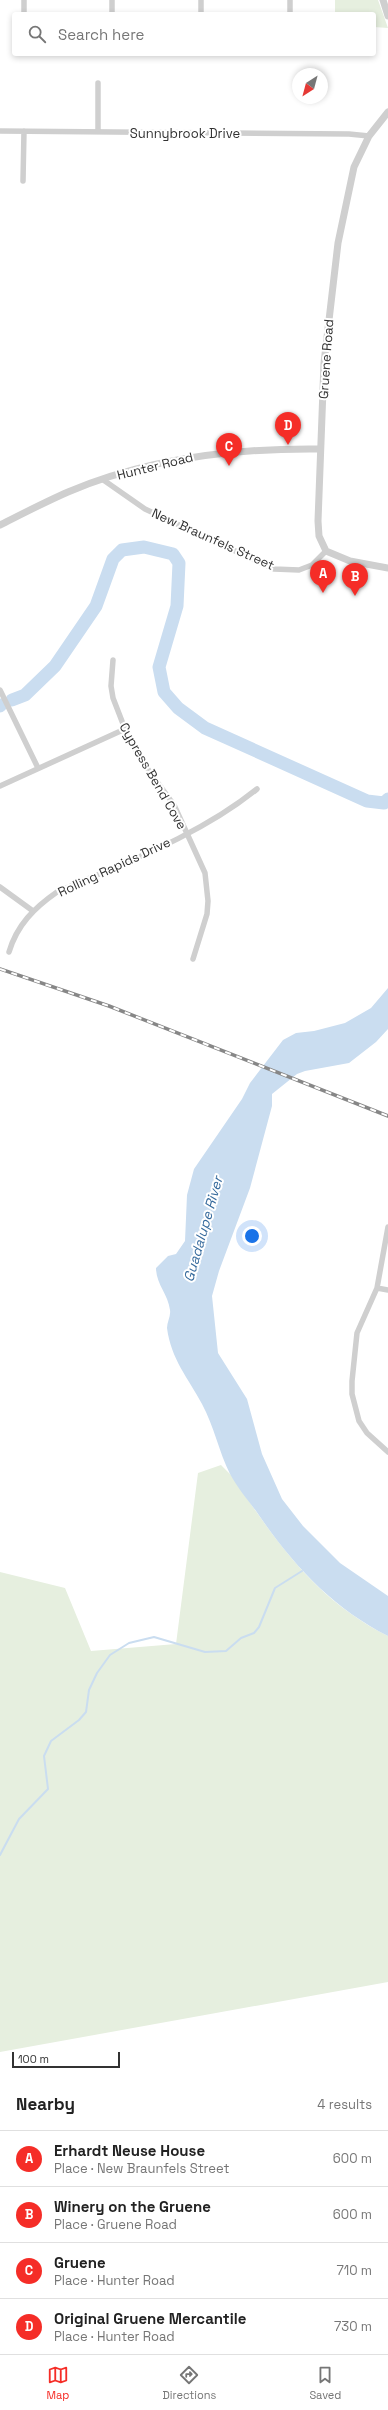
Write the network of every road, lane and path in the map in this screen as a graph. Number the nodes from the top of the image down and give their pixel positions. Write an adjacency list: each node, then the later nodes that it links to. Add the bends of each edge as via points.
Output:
1 (24, 0): 6 (street)
2 (112, 0): 7 (street)
3 (201, 0): 8 (street)
4 (290, 0): 9 (street)
5 (383, 0): 10 (street)
6 (24, 12)
7 (112, 12)
8 (201, 12)
9 (290, 12)
10 (388, 16)
11 (98, 82): 15 (street)
12 (388, 112): 16 (street, Gruene Road)
13 (0, 131): 14 (street, Sunnybrook Drive)
14 (24, 131): 15 (street, Sunnybrook Drive); 17 (street)
15 (98, 132): 16 (street, Sunnybrook Drive)
16 (369, 136): 18 (street, Gruene Road, via 351,177 338,243 324,363)
17 (23, 181)
18 (320, 449): 19 (street, Hunter Road, via 255,449 200,455); 21 (street, Gruene Road, via 318,525 320,541)
19 (102, 479): 20 (street, Hunter Road, via 68,492); 21 (street, New Braunfels Street, via 146,509 274,569 299,570 312,565)
20 (0, 525)
21 (326, 551): 22 (street, via 350,561)
22 (388, 568)
23 (113, 660): 25 (street, Cypress Bend Cove, via 113,698)
24 (0, 690): 26 (street)
25 (125, 729): 26 (street); 29 (street, Cypress Bend Cove, via 139,757 174,805)
26 (38, 768): 27 (street)
27 (0, 786)
28 (257, 789): 29 (street, Rolling Rapids Drive, via 230,810)
29 (187, 834): 31 (street, Rolling Rapids Drive, via 58,892); 33 (street, Cypress Bend Cove, via 204,873 208,901 207,914)
30 (0, 887): 31 (street)
31 (33, 911): 32 (street, Rolling Rapids Drive, via 14,935)
32 (9, 952)
33 (193, 959)
34 (388, 1227): 35 (street)
35 (377, 1288): 36 (street); 37 (street, via 357,1332 352,1394 359,1421 367,1433)
36 (388, 1290)
37 (388, 1452)

